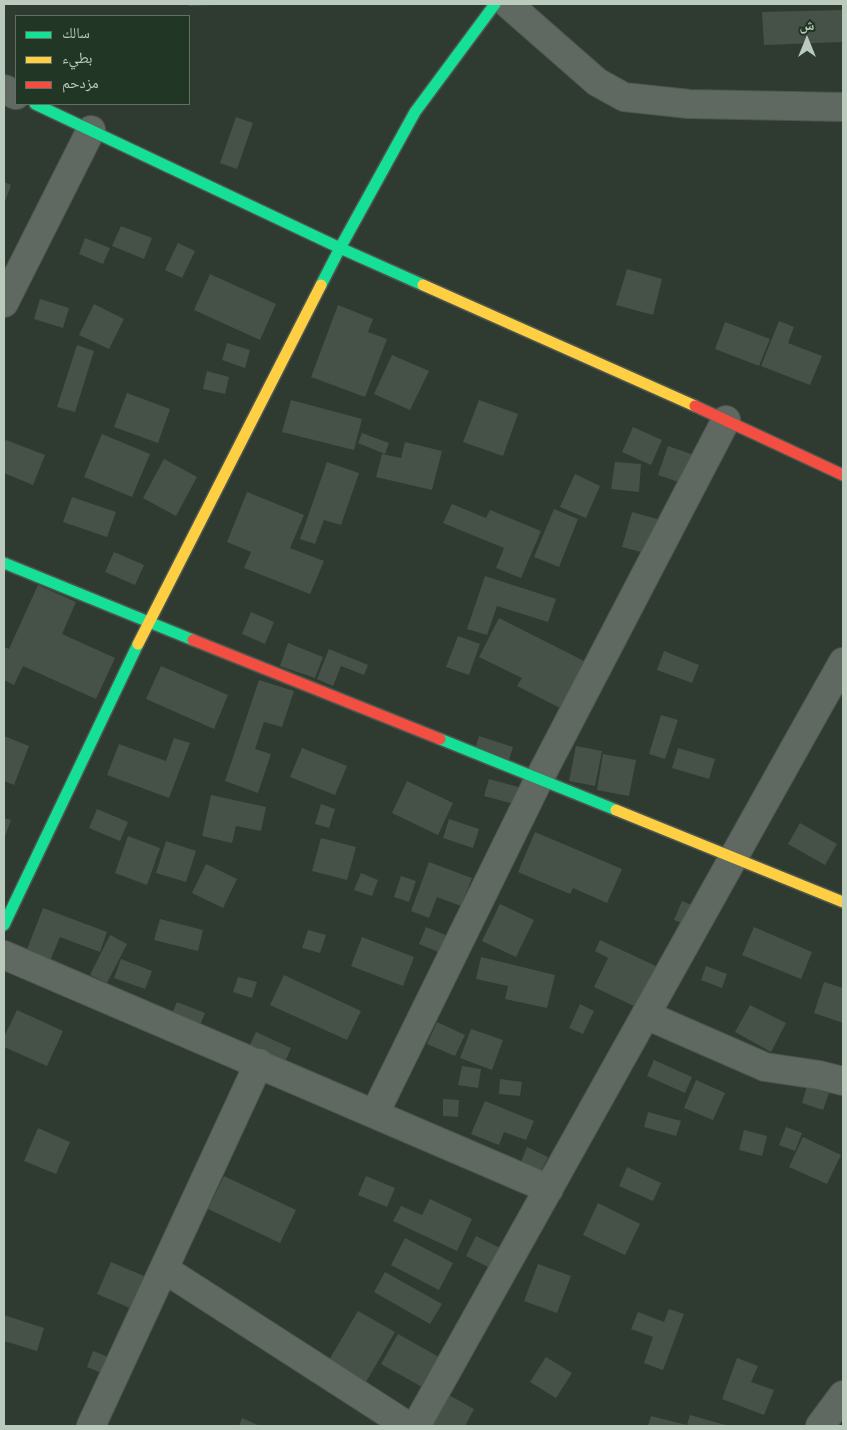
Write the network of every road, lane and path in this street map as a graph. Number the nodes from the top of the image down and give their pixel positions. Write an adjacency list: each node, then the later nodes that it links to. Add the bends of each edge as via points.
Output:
1 (495, 4): 6 (street, via 416,112)
2 (508, 4): 4 (street, via 596,82 624,97 689,104)
3 (37, 105): 5 (street)
4 (843, 107)
5 (91, 130): 6 (street); 7 (street)
6 (340, 248): 8 (street); 11 (street)
7 (4, 302)
8 (726, 420): 9 (street); 13 (street)
9 (843, 475)
10 (4, 563): 11 (street)
11 (150, 621): 13 (street); 16 (street)
12 (843, 662): 14 (street)
13 (539, 778): 14 (street); 21 (street)
14 (733, 857): 15 (street); 18 (street)
15 (843, 902)
16 (4, 925)
17 (4, 955): 19 (street)
18 (646, 1015): 20 (street, via 766,1067); 22 (street)
19 (259, 1063): 21 (street); 23 (street)
20 (843, 1081)
21 (375, 1113): 22 (street)
22 (549, 1189): 27 (street)
23 (164, 1269): 25 (street); 26 (street)
24 (843, 1395): 28 (street)
25 (91, 1426)
26 (408, 1426)
27 (416, 1426)
28 (820, 1426)

